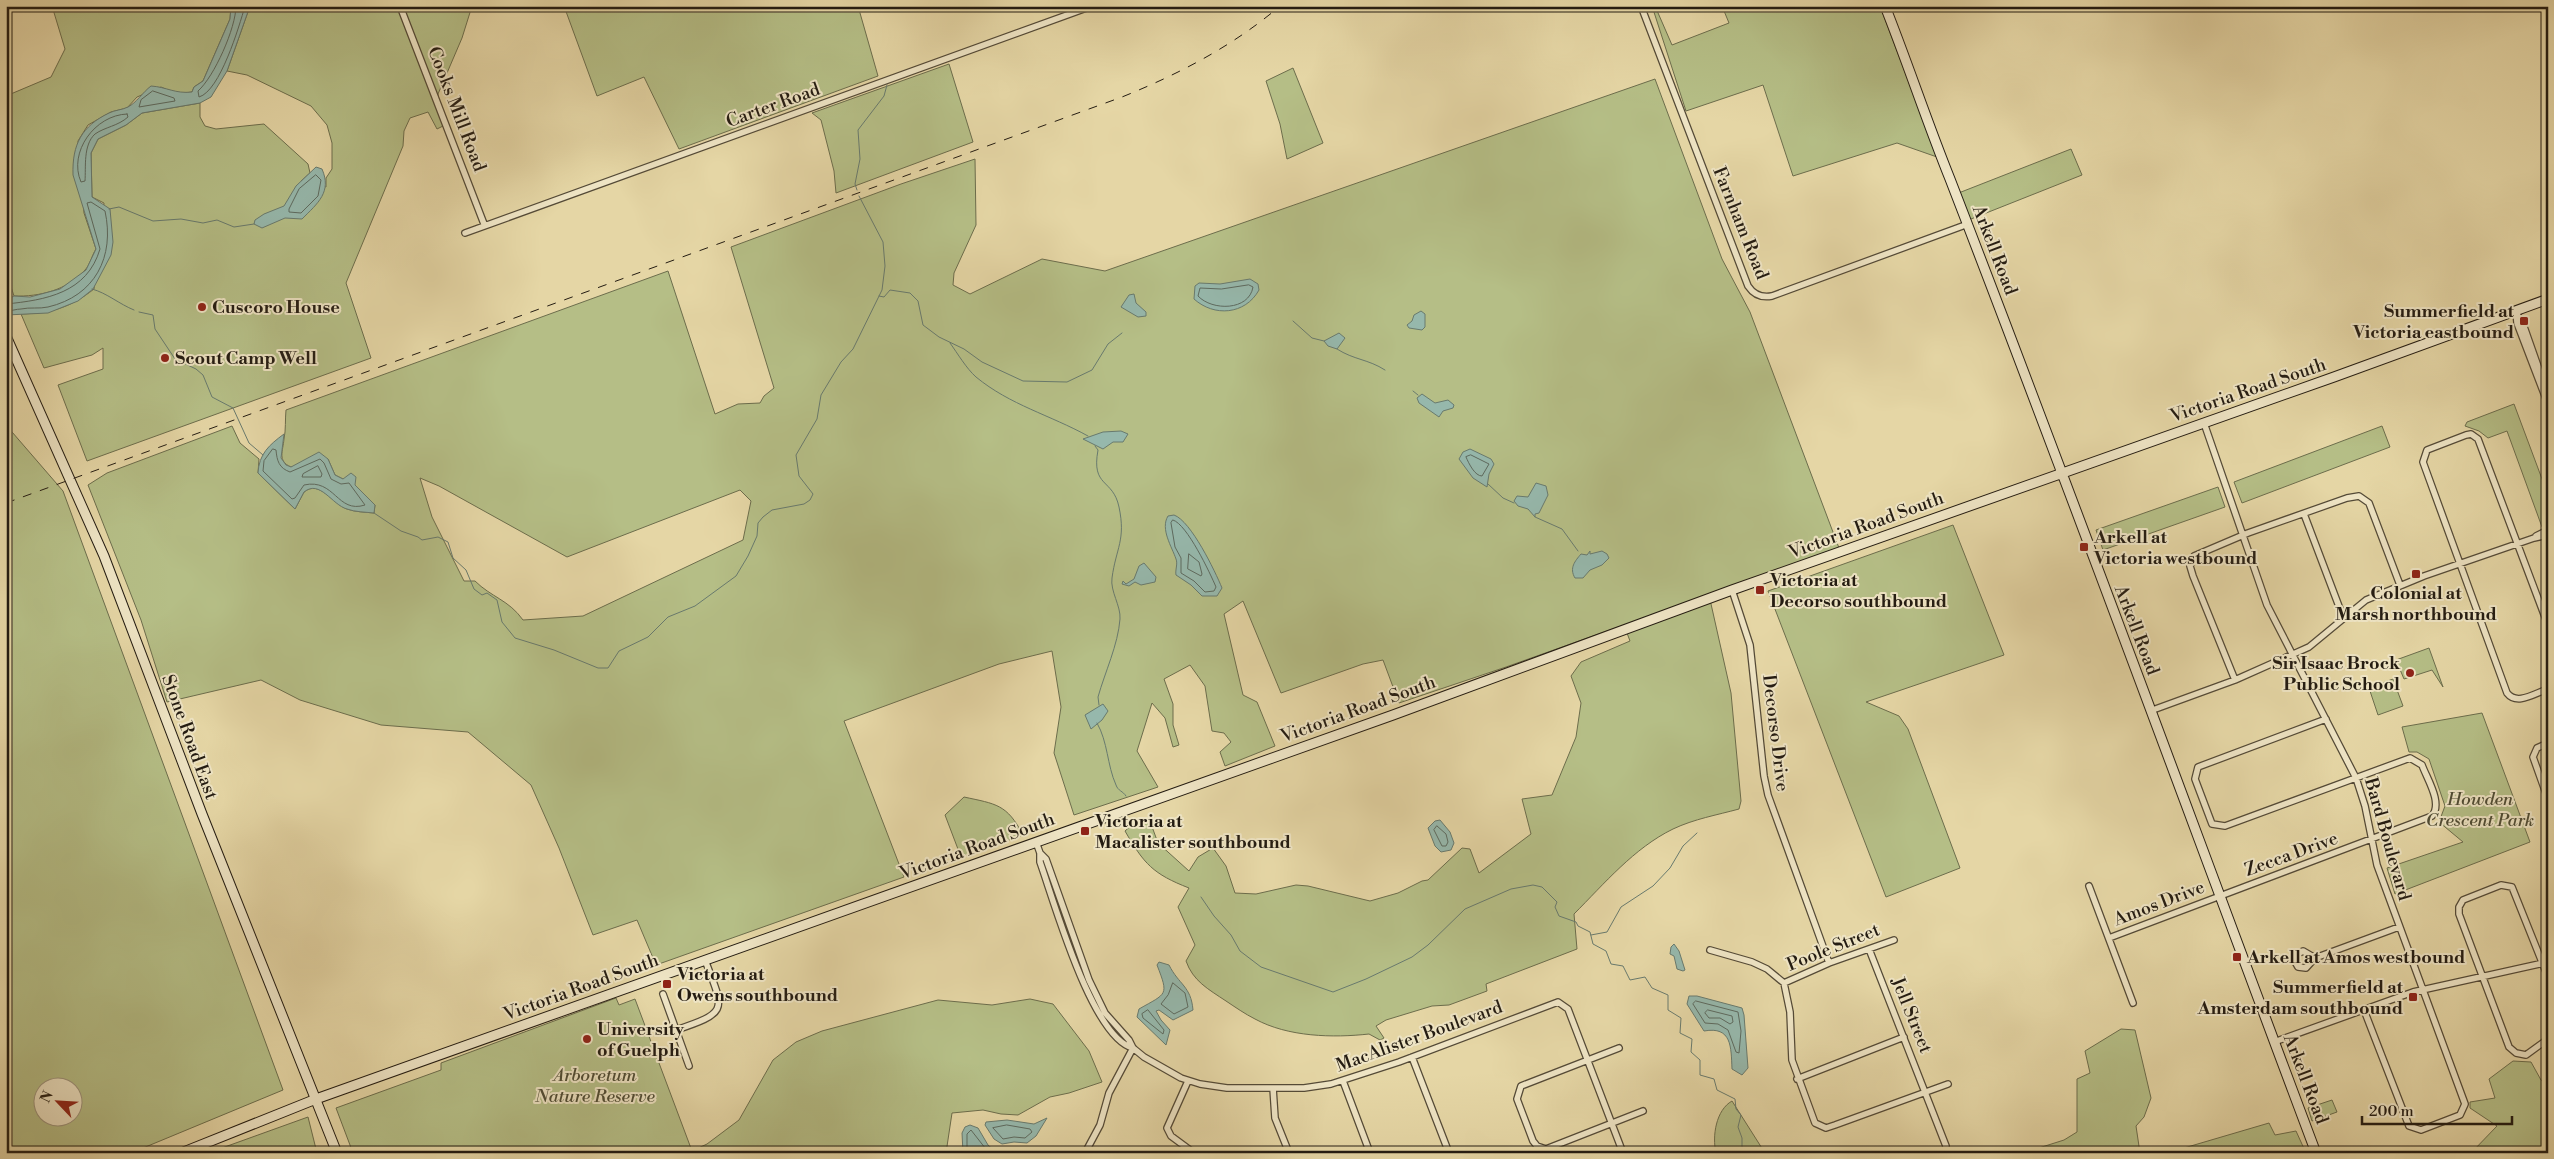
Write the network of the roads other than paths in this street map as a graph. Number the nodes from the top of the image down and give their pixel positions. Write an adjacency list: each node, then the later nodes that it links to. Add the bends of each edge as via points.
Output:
1 (400, 6): 5 (street, Cooks Mill Road)
2 (1092, 6): 5 (street, Carter Road)
3 (1641, 6): 6 (street, Farnham Road, via 1748,286 1754,293 1772,296)
4 (1885, 6): 6 (main road, Arkell Road)
5 (484, 224): 7 (street, Carter Road)
6 (1968, 224): 13 (main road, Arkell Road)
7 (464, 233)
8 (2548, 299): 9 (main road, Victoria Road South)
9 (2516, 313): 11 (street, via 2522,321); 12 (main road, Victoria Road South)
10 (6, 336): 68 (main road, Stone Road East, via 104,556 250,937)
11 (2548, 403)
12 (2204, 423): 13 (main road, Victoria Road South); 17 (street, Bard Boulevard)
13 (2061, 472): 22 (main road, Victoria Road South); 28 (main road, Arkell Road)
14 (2304, 514): 17 (street); 21 (street, via 2347,498 2359,496 2365,499 2373,512); 23 (street)
15 (2548, 530): 18 (street)
16 (2548, 535): 18 (street)
17 (2241, 536): 25 (street, Bard Boulevard, via 2267,605); 26 (street, via 2194,556 2190,566)
18 (2534, 538): 19 (street)
19 (2517, 544): 20 (street); 20 (street, via 2478,439 2471,434 2431,447 2424,453 2423,462); 24 (street)
20 (2460, 564): 21 (street); 27 (street, via 2509,696 2518,700)
21 (2400, 585): 23 (street, via 2366,600)
22 (1732, 590): 34 (main road, Victoria Road South); 45 (street, Decorso Drive, via 1750,645 1762,767 1768,795)
23 (2343, 617): 25 (street, via 2309,648)
24 (2548, 625)
25 (2293, 655): 26 (street); 29 (street, Bard Boulevard)
26 (2235, 680): 28 (street)
27 (2548, 689)
28 (2150, 711): 36 (main road, Arkell Road)
29 (2326, 719): 31 (street, Bard Boulevard); 31 (street, via 2198,768 2194,779 2210,821 2225,826)
30 (2548, 743): 32 (street, via 2537,748 2533,757)
31 (2356, 778): 33 (street, Bard Boulevard); 33 (street, Zecca Drive, via 2414,759 2422,765 2436,802 2432,816)
32 (2548, 799)
33 (2372, 840): 36 (street, Zecca Drive); 37 (street, Bard Boulevard, via 2377,865)
34 (1036, 842): 43 (main road, Victoria Road South); 57 (street, MacAlister Boulevard, via 1040,862 1095,1009 1116,1037)
35 (2089, 886): 38 (street)
36 (2219, 896): 38 (street, Amos Drive); 56 (main road, Arkell Road)
37 (2399, 927): 42 (street); 49 (street, Bard Boulevard)
38 (2109, 938): 51 (street)
39 (1894, 940): 40 (street, Poole Street)
40 (1869, 949): 45 (street, Poole Street); 54 (street, Jell Street)
41 (1710, 950): 48 (street, via 1752,962)
42 (2315, 958)
43 (705, 960): 53 (street, via 719,997 716,1012 708,1020); 68 (main road, Victoria Road South)
44 (2545, 962): 46 (street); 46 (street, via 2516,891 2504,884 2466,898 2459,907); 47 (street)
45 (1829, 963): 48 (street, Poole Street)
46 (2483, 976): 49 (street); 55 (street, via 2509,1047 2522,1055 2530,1054)
47 (2548, 977)
48 (1784, 983): 62 (street, via 1790,1012 1792,1060)
49 (2422, 990): 52 (street); 52 (street, Bard Boulevard, via 2465,1106 2457,1117 2421,1130 2407,1124)
50 (663, 994): 53 (street)
51 (2133, 1003)
52 (2364, 1010): 56 (street)
53 (676, 1030): 61 (street)
54 (1904, 1037): 62 (street); 67 (street, Jell Street)
55 (2548, 1039)
56 (2274, 1042): 80 (main road, Arkell Road)
57 (1133, 1048): 63 (street, MacAlister Boulevard, via 1154,1064); 73 (street, via 1109,1093 1100,1125)
58 (1618, 1048): 60 (street)
59 (1412, 1057): 60 (street, MacAlister Boulevard, via 1558,1002 1568,1009); 64 (street, MacAlister Boulevard); 77 (street)
60 (1587, 1060): 70 (street, MacAlister Boulevard); 70 (street, via 1523,1084 1517,1092 1533,1141 1546,1148)
61 (689, 1066)
62 (1797, 1078): 67 (street, via 1815,1123 1826,1128)
63 (1188, 1081): 66 (street, MacAlister Boulevard, via 1212,1087); 74 (street, via 1167,1128 1171,1136)
64 (1343, 1081): 66 (street, MacAlister Boulevard, via 1312,1087); 76 (street)
65 (1948, 1084): 67 (street)
66 (1273, 1088): 75 (street, via 1275,1118)
67 (1926, 1092): 79 (street, Jell Street, via 1946,1146)
68 (316, 1099): 71 (main road, Victoria Road South); 72 (main road, Stone Road East)
69 (1643, 1111): 70 (street)
70 (1611, 1123): 78 (street, MacAlister Boulevard)
71 (181, 1153)
72 (337, 1153)
73 (1085, 1153)
74 (1194, 1153)
75 (1288, 1153)
76 (1370, 1153)
77 (1449, 1153)
78 (1623, 1153)
79 (1945, 1153)
80 (2316, 1153)

